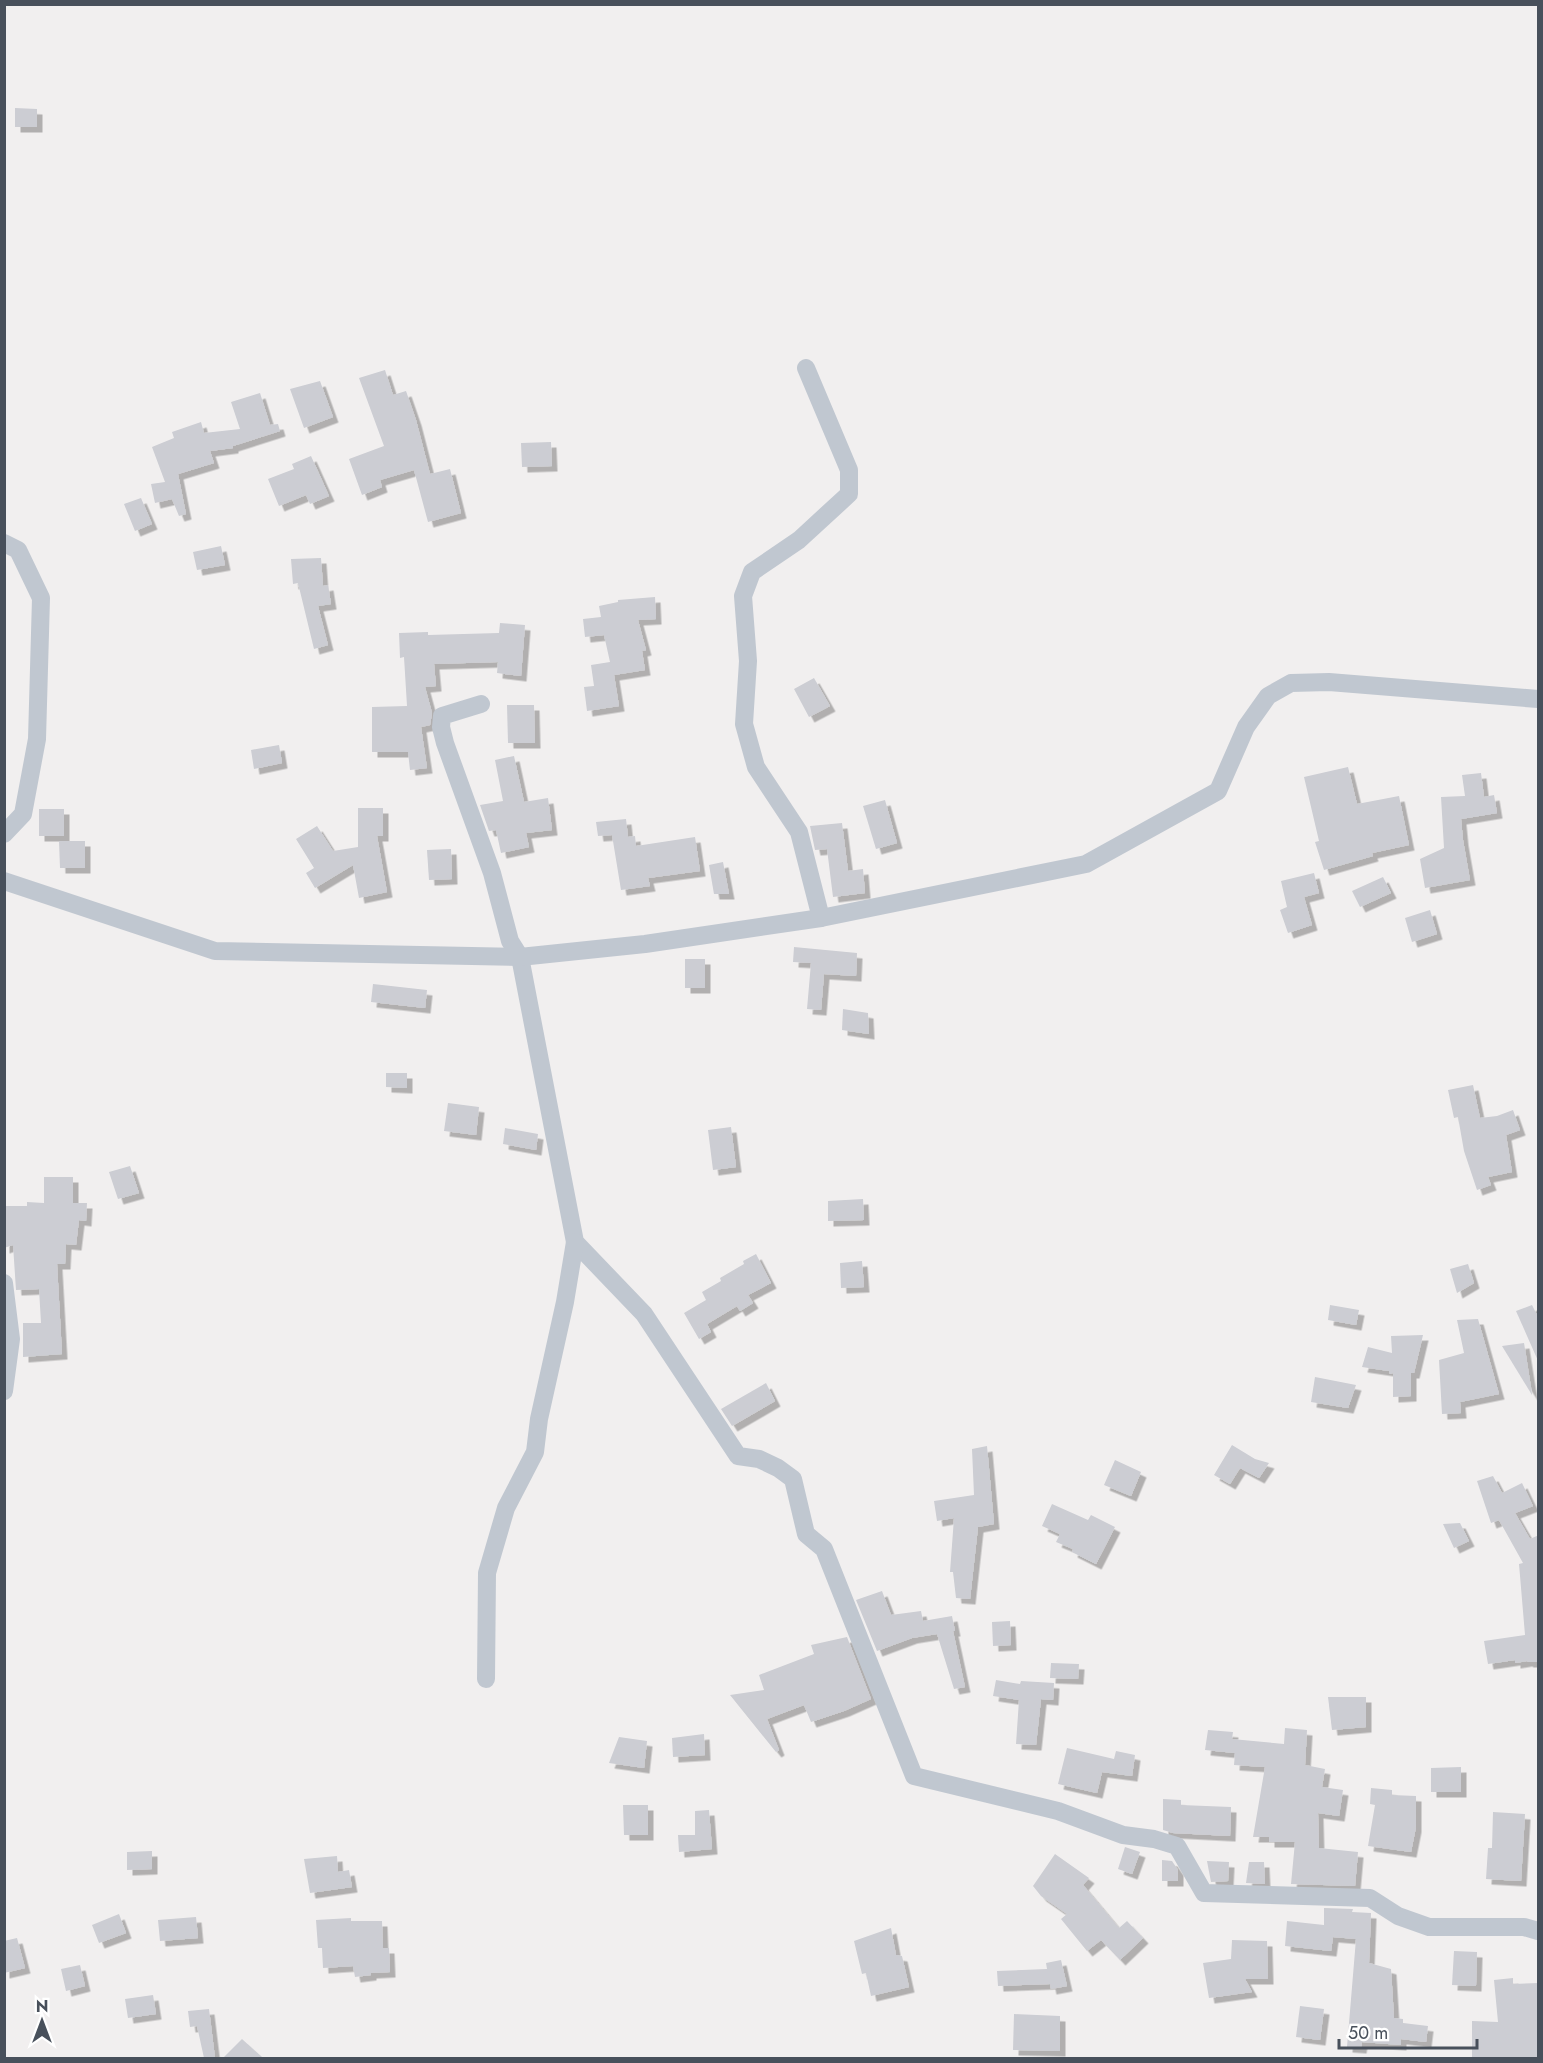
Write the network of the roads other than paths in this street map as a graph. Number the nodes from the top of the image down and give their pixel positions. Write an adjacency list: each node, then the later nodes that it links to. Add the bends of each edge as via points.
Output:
1 (806, 368): 7 (street, via 849,470 849,494 799,540 752,572 743,596 748,661 744,724 756,767 799,832)
2 (4, 543): 5 (street, via 18,550 41,598 37,740 22,814)
3 (1539, 699): 7 (street, via 1329,682 1291,683 1268,696 1246,727 1218,791 1086,864)
4 (481, 704): 8 (street, via 442,716 441,727 492,873 510,941)
5 (4, 834)
6 (4, 881): 8 (street, via 214,951)
7 (821, 918): 8 (street, via 645,944)
8 (520, 957): 9 (street)
9 (575, 1242): 12 (street, via 535,1452 506,1508 487,1573); 13 (street, via 644,1314 738,1456 759,1459 793,1479 806,1534 824,1549 915,1776 1058,1810 1123,1835 1177,1846 1204,1893 1370,1898 1398,1916 1429,1927 1524,1927)
10 (4, 1283): 11 (street, via 11,1339)
11 (4, 1391)
12 (486, 1679)
13 (1539, 1931)

